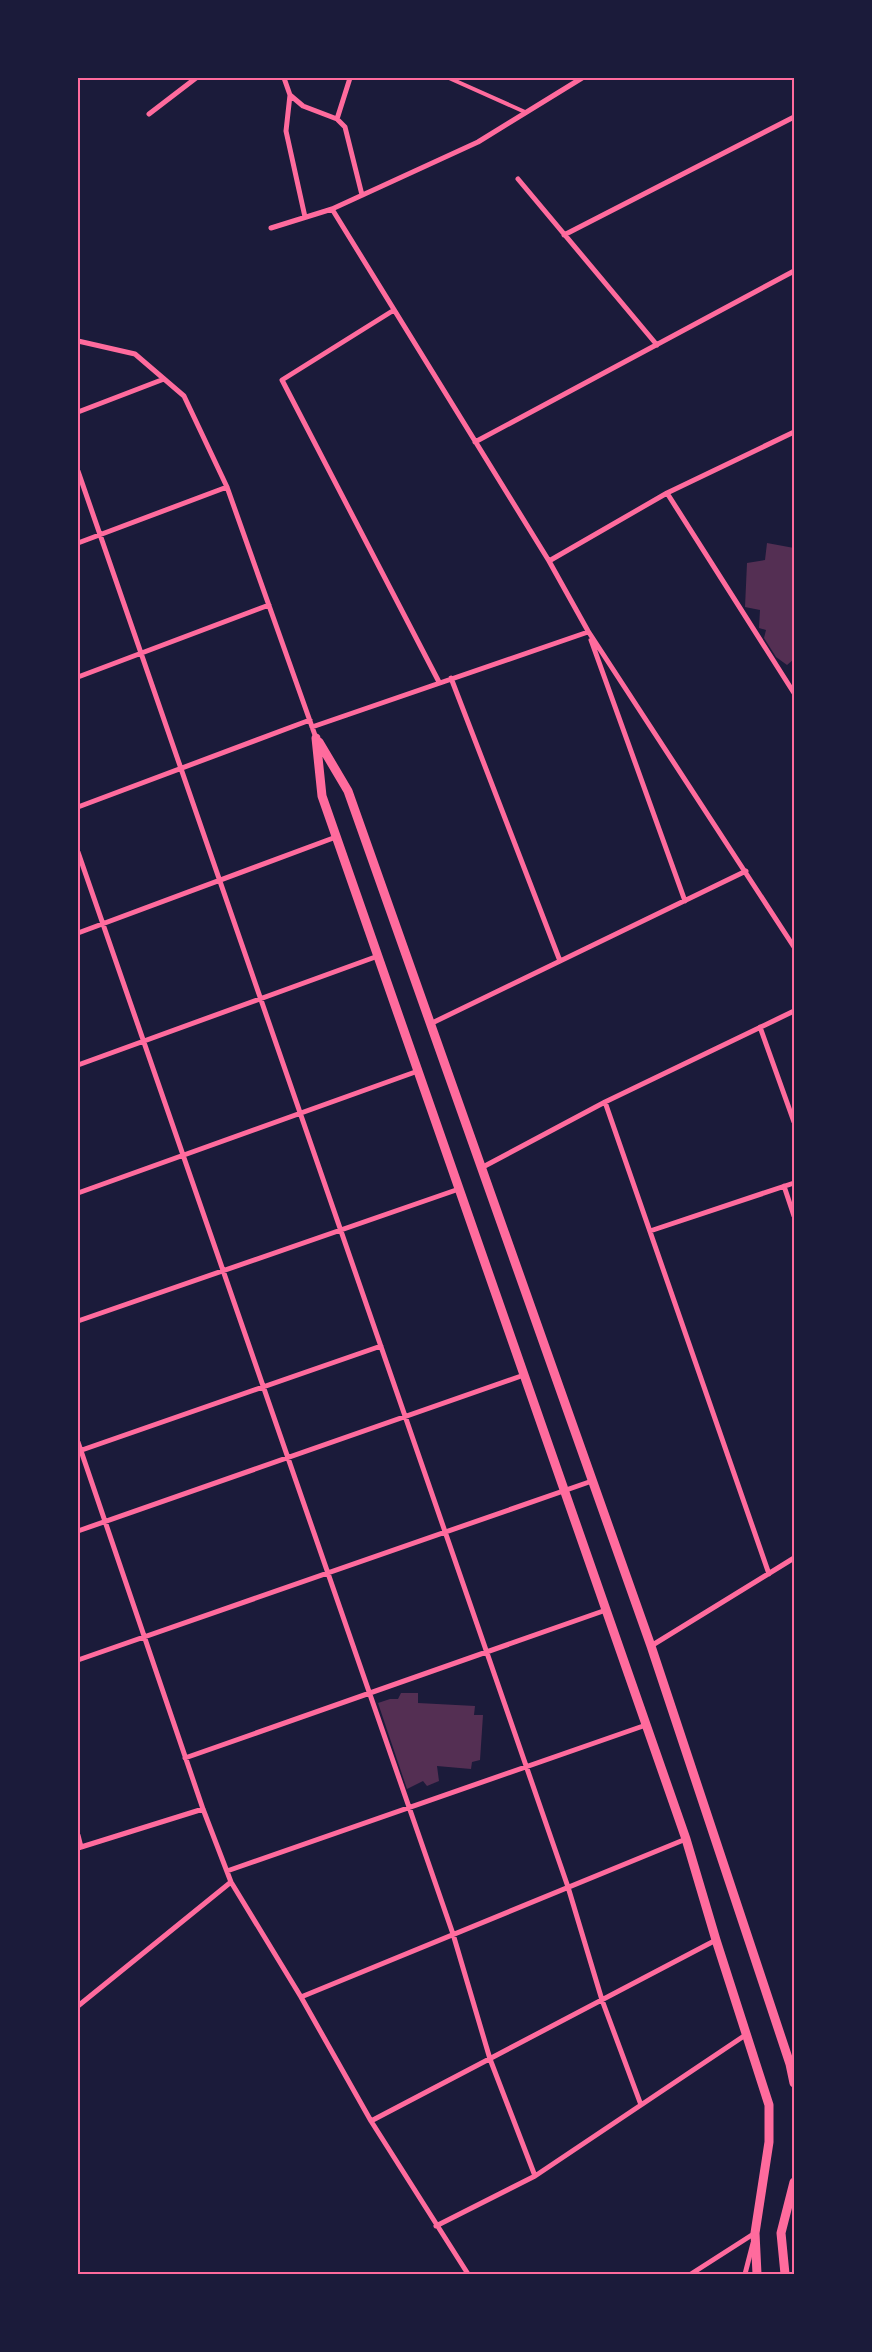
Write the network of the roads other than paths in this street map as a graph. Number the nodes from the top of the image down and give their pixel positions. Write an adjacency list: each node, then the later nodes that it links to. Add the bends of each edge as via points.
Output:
1 (196, 78): 8 (street)
2 (284, 78): 6 (street)
3 (350, 78): 10 (street)
4 (448, 78): 7 (lane)
5 (582, 78): 7 (street)
6 (290, 95): 10 (street, via 303,106); 14 (street, via 286,131)
7 (525, 112): 12 (street, via 478,142)
8 (149, 114)
9 (794, 117): 16 (street)
10 (337, 119): 12 (street, via 345,127)
11 (518, 179): 16 (street)
12 (362, 195): 13 (street)
13 (332, 209): 14 (street); 18 (street)
14 (305, 217): 15 (street)
15 (271, 228)
16 (564, 235): 20 (street)
17 (794, 272): 20 (street)
18 (394, 310): 24 (street); 37 (street, via 282,380)
19 (78, 341): 21 (street, via 135,354)
20 (656, 345): 24 (street)
21 (164, 379): 22 (street); 26 (street, via 184,396)
22 (78, 412)
23 (794, 434): 27 (street)
24 (476, 442): 30 (street)
25 (78, 471): 28 (street)
26 (227, 487): 28 (street); 31 (street)
27 (667, 493): 30 (street); 38 (street)
28 (100, 535): 29 (street); 33 (street)
29 (78, 543)
30 (549, 561): 32 (street)
31 (269, 605): 33 (street); 40 (street)
32 (588, 631): 35 (street); 47 (street); 49 (street)
33 (140, 653): 34 (street); 43 (street)
34 (78, 677)
35 (451, 678): 37 (street); 54 (street)
36 (794, 680): 38 (street)
37 (440, 682): 41 (street)
38 (788, 684): 39 (street)
39 (794, 693)
40 (310, 720): 41 (street); 43 (street)
41 (312, 726): 42 (street)
42 (316, 738): 45 (street, via 322,796); 57 (street, via 348,791)
43 (180, 768): 44 (street); 48 (street)
44 (78, 807)
45 (336, 837): 48 (street); 53 (street)
46 (78, 852): 50 (street)
47 (746, 872): 49 (street); 52 (street)
48 (219, 880): 50 (street); 55 (street)
49 (685, 901): 54 (street)
50 (102, 924): 51 (street); 59 (street)
51 (78, 933)
52 (794, 947)
53 (378, 956): 55 (street); 61 (street)
54 (560, 961): 57 (street)
55 (260, 998): 59 (street); 63 (street)
56 (794, 1011): 58 (street)
57 (430, 1024): 66 (street)
58 (760, 1027): 62 (street); 64 (street)
59 (142, 1041): 60 (street); 65 (street)
60 (78, 1065)
61 (418, 1071): 63 (street); 69 (street)
62 (605, 1102): 66 (street); 73 (street)
63 (300, 1113): 65 (street); 72 (street)
64 (794, 1122)
65 (183, 1156): 70 (street); 74 (street)
66 (481, 1168): 83 (street)
67 (794, 1183): 68 (street)
68 (784, 1186): 71 (street); 73 (street)
69 (459, 1189): 72 (street); 77 (street)
70 (78, 1193)
71 (794, 1216)
72 (340, 1230): 74 (street); 76 (street)
73 (650, 1231): 90 (street)
74 (223, 1271): 75 (street); 78 (street)
75 (78, 1321)
76 (381, 1346): 78 (street); 79 (street)
77 (524, 1375): 79 (street); 84 (street)
78 (263, 1387): 81 (street); 82 (street)
79 (405, 1416): 82 (street); 87 (street)
80 (78, 1442): 81 (street)
81 (79, 1452): 85 (street)
82 (288, 1458): 85 (street); 89 (street)
83 (592, 1481): 84 (street); 93 (street)
84 (565, 1491): 87 (street); 91 (street)
85 (105, 1522): 86 (street); 92 (street)
86 (78, 1531)
87 (446, 1532): 89 (street); 94 (street)
88 (794, 1558): 90 (street)
89 (328, 1573): 92 (street); 96 (street)
90 (769, 1574): 93 (street)
91 (606, 1610): 94 (street); 97 (street)
92 (144, 1637): 95 (street); 98 (street)
93 (651, 1646): 115 (street)
94 (487, 1652): 96 (street); 99 (street)
95 (78, 1660)
96 (369, 1693): 98 (street); 100 (street)
97 (646, 1725): 99 (street); 103 (street)
98 (185, 1758): 101 (street)
99 (526, 1767): 100 (street); 107 (street)
100 (409, 1808): 105 (street); 108 (street)
101 (202, 1809): 104 (street); 105 (street)
102 (78, 1835): 104 (street)
103 (686, 1839): 107 (street); 109 (street)
104 (79, 1847)
105 (227, 1872): 106 (street)
106 (231, 1882): 110 (street); 112 (street)
107 (568, 1887): 108 (street); 111 (street)
108 (453, 1934): 110 (street); 114 (street)
109 (716, 1940): 111 (street); 113 (street)
110 (301, 1997): 118 (street)
111 (602, 2000): 114 (street); 117 (street)
112 (78, 2006)
113 (746, 2034): 117 (street); 122 (street, via 769,2105 769,2142)
114 (490, 2059): 118 (street); 119 (street)
115 (792, 2064): 116 (street)
116 (794, 2083)
117 (640, 2105): 119 (street)
118 (371, 2121): 121 (street)
119 (535, 2176): 121 (street)
120 (794, 2182): 127 (street, via 781,2233)
121 (436, 2226): 123 (street)
122 (755, 2233): 124 (street); 125 (street); 126 (street)
123 (468, 2274)
124 (691, 2274)
125 (745, 2274)
126 (757, 2274)
127 (785, 2274)

